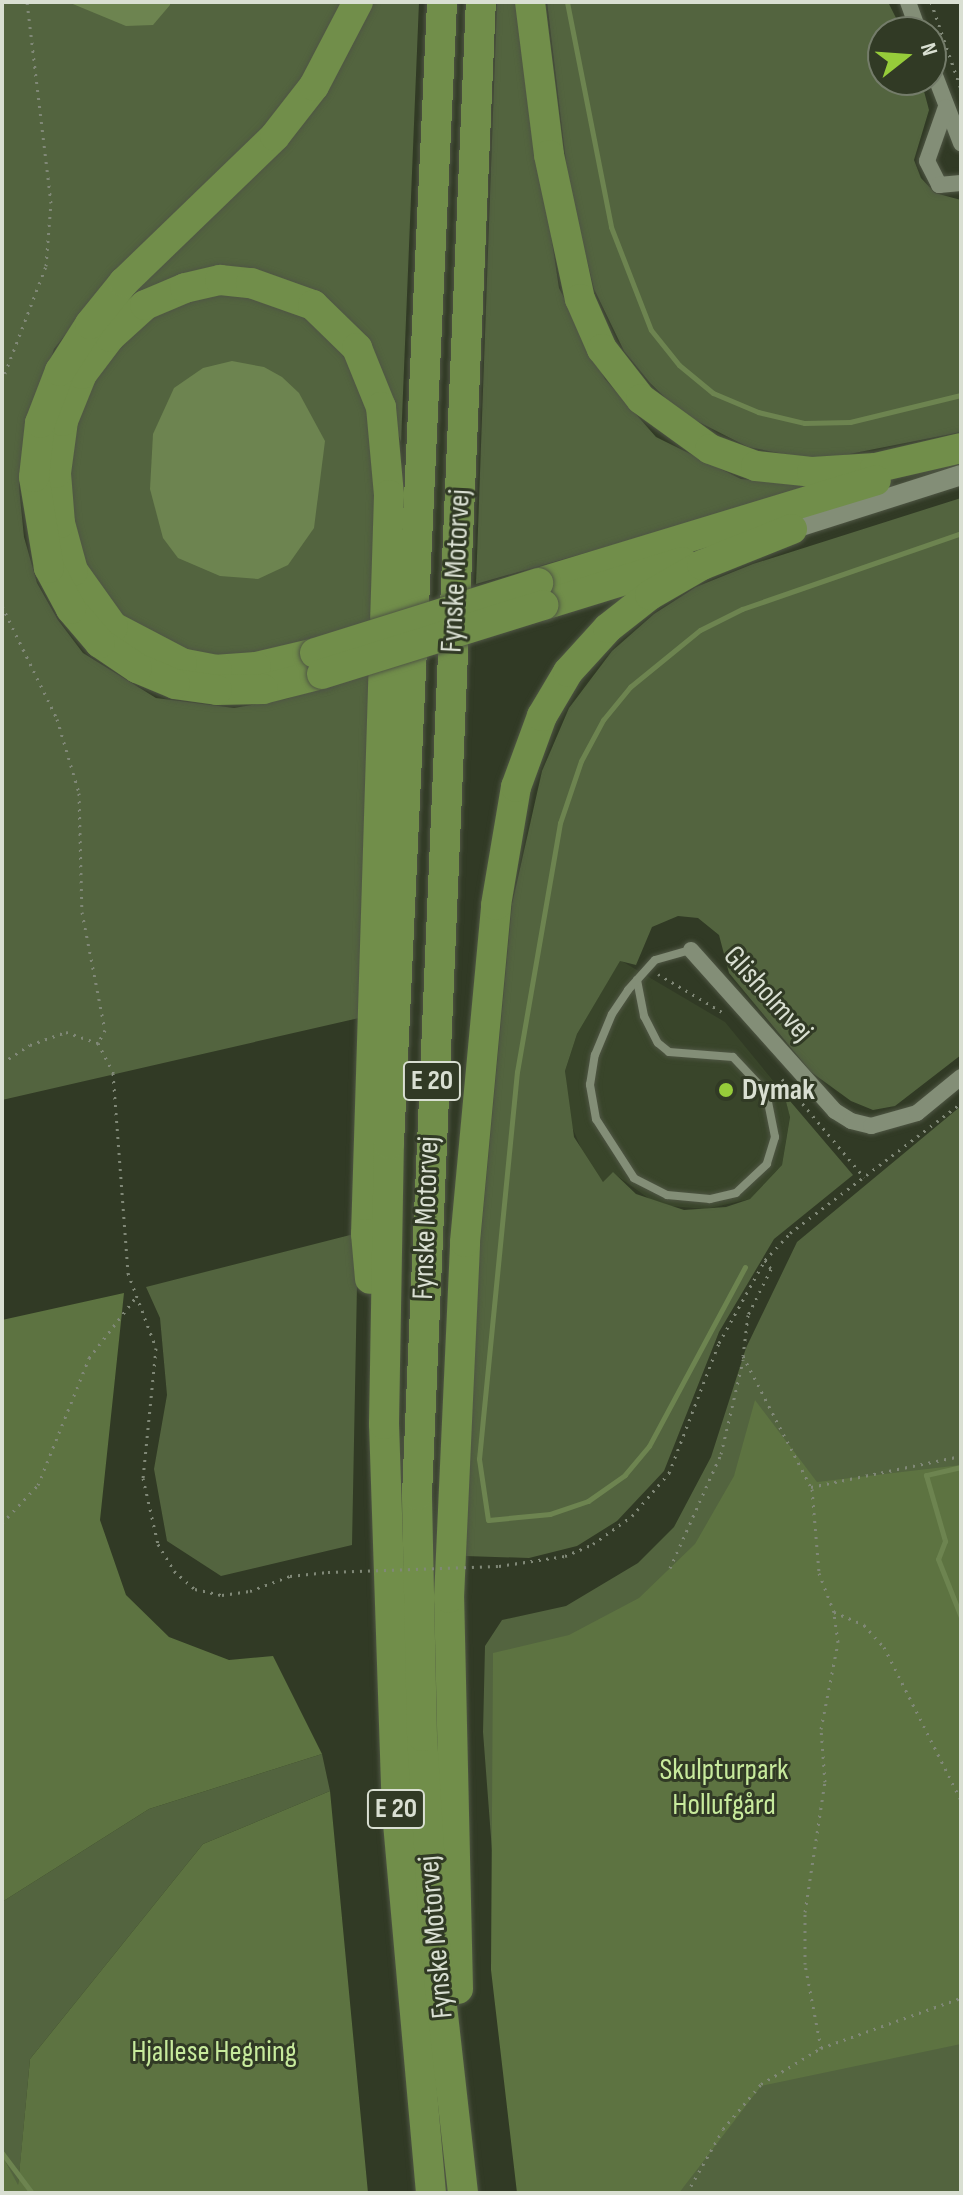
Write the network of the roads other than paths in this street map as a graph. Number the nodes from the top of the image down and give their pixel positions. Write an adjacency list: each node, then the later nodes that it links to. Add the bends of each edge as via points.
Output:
1 (358, 2): 13 (highway, via 314,86 275,136 124,282 90,324 60,371 40,423 34,477 49,568 71,609 100,643 175,684 217,690 263,689)
2 (442, 2): 17 (highway, Fynske Motorvej / E 20, via 389,1144)
3 (481, 2): 18 (highway, Fynske Motorvej / E 20, via 417,1495 422,1736 434,1927)
4 (530, 2): 9 (highway, via 549,155 580,299 602,349 641,399 710,449 756,466 812,472 875,468)
5 (942, 96): 6 (street)
6 (946, 107): 7 (street); 8 (street, via 927,161 939,185)
7 (961, 143)
8 (961, 183)
9 (961, 449): 12 (highway)
10 (961, 475): 11 (street)
11 (792, 529): 12 (highway); 18 (highway, via 702,565 650,595 608,628 568,672 542,716 516,787 496,905 465,1242 450,1583)
12 (541, 594): 13 (highway, bridge)
13 (318, 663): 17 (highway, via 217,670 182,663 113,627 73,571 60,523 56,473 63,421 82,374 110,337 145,305 185,288 220,280 251,283 313,305 357,348 381,407 389,495 366,1234)
14 (691, 950): 15 (lane, via 655,960); 16 (street, Glisholmvej, via 835,1111 851,1121 871,1126 917,1113)
15 (637, 980): 15 (lane, via 612,1014 595,1055 590,1085 596,1119 634,1178 667,1195 710,1199 736,1193 767,1164 775,1137 766,1092 733,1057 669,1052 658,1043 644,1016)
16 (961, 1077)
17 (384, 1424): 19 (highway, Fynske Motorvej / E 20, via 397,1815)
18 (458, 2160): 20 (highway, Fynske Motorvej / E 20)
19 (431, 2193)
20 (463, 2193)

